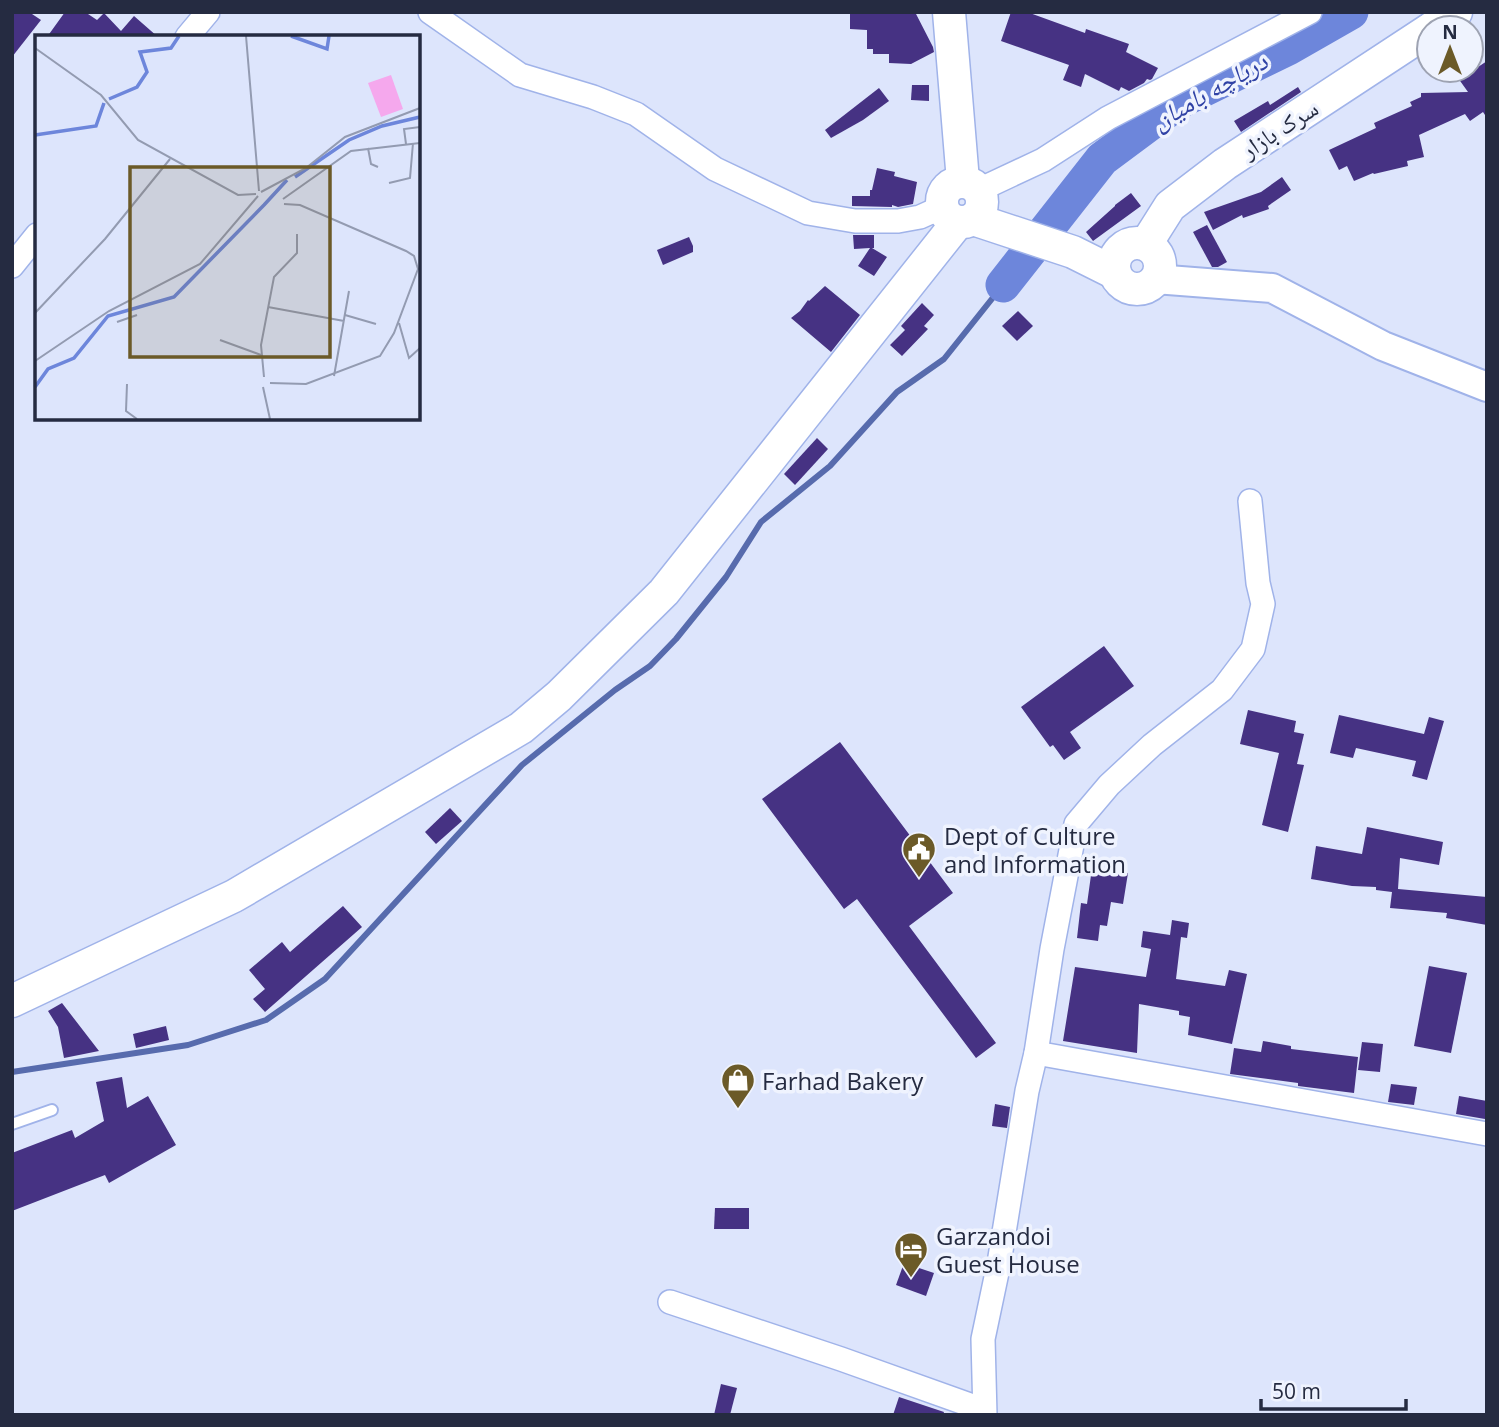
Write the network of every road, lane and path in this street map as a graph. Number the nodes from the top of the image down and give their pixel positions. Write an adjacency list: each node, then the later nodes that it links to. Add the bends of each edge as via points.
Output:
1 (208, 12): 5 (street)
2 (430, 12): 7 (street, via 520,75 636,114 715,169 808,213 855,221 898,221)
3 (949, 12): 7 (main road)
4 (1310, 12): 7 (street, via 1108,118)
5 (189, 35)
6 (1415, 39): 9 (main road, سرک بازار, via 1225,164 1170,206)
7 (966, 204): 10 (main road); 15 (main road, via 664,592 521,728 234,896)
8 (35, 237): 11 (street)
9 (1146, 244): 10 (main road, via 1132,243 1120,250); 12 (main road, via 1159,260)
10 (1116, 265): 12 (main road, via 1122,283 1134,288)
11 (12, 266)
12 (1155, 279): 13 (street, via 1272,288 1383,346)
13 (1487, 387)
14 (1250, 501): 16 (street, via 1263,604 1254,649 1222,690 1152,745 1076,824)
15 (12, 1001)
16 (1036, 1053): 19 (street); 21 (street, via 983,1339)
17 (52, 1110): 18 (lane)
18 (12, 1124)
19 (1487, 1134)
20 (670, 1302): 21 (street)
21 (985, 1412)

